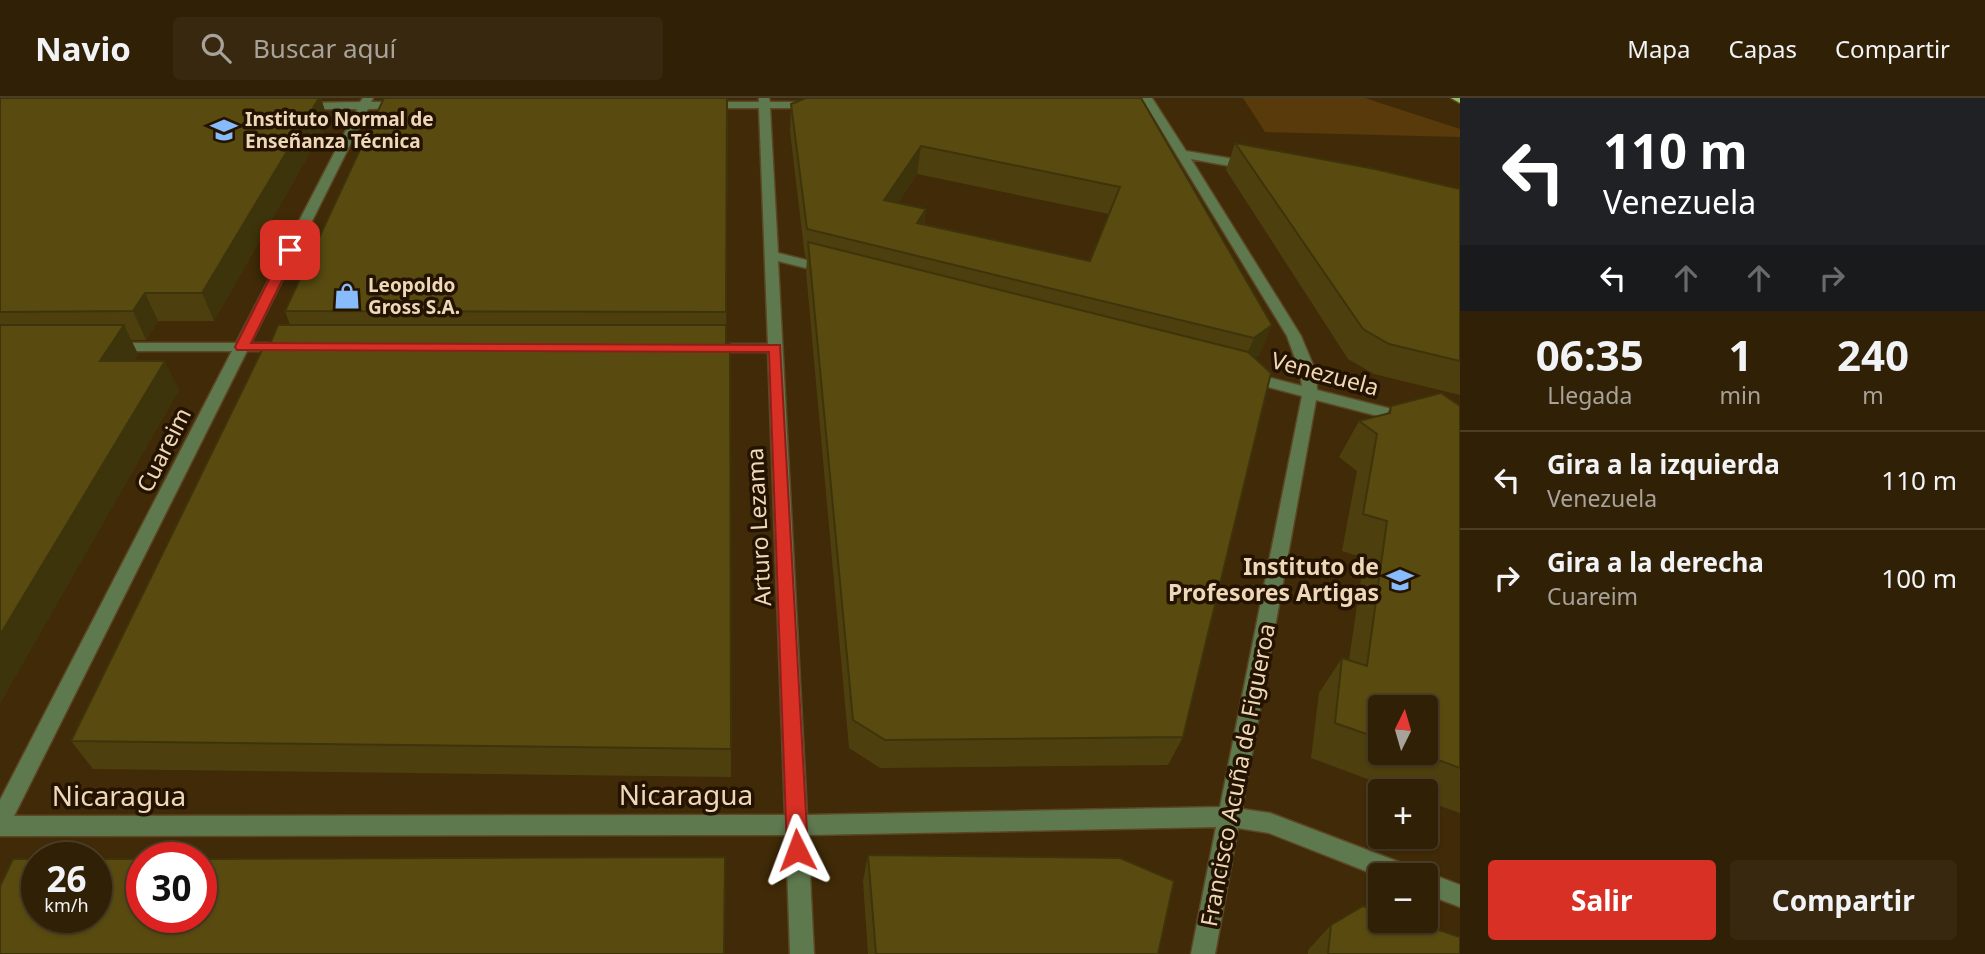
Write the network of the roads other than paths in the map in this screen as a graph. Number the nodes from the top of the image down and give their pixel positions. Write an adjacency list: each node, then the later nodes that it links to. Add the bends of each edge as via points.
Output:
1 (365, 102): 4 (street); 7 (street); 13 (street, Cuareim)
2 (764, 102): 5 (street); 6 (street); 10 (street, Arturo Lezama)
3 (1146, 103): 8 (street, Francisco Acuña de Figueroa)
4 (419, 105)
5 (695, 105)
6 (834, 105)
7 (294, 106)
8 (1180, 154): 9 (street); 18 (street, Francisco Acuña de Figueroa, via 1294,336)
9 (1270, 170)
10 (771, 255): 11 (street); 16 (street, Arturo Lezama)
11 (838, 272)
12 (94, 347): 13 (street)
13 (242, 347): 14 (street); 21 (street, Cuareim)
14 (296, 347)
15 (693, 348): 16 (street)
16 (775, 348): 22 (street, Arturo Lezama)
17 (1230, 372): 18 (street, Venezuela)
18 (1311, 393): 19 (street, Venezuela); 20 (street, Francisco Acuña de Figueroa)
19 (1419, 422)
20 (1231, 817): 22 (street, Nicaragua); 23 (street, Nicaragua, via 1270,823); 27 (street, Francisco Acuña de Figueroa)
21 (0, 824): 22 (street, Nicaragua)
22 (796, 825): 26 (street, Arturo Lezama)
23 (1373, 863)
24 (1438, 888): 25 (street)
25 (1460, 896)
26 (802, 954)
27 (1203, 954)

